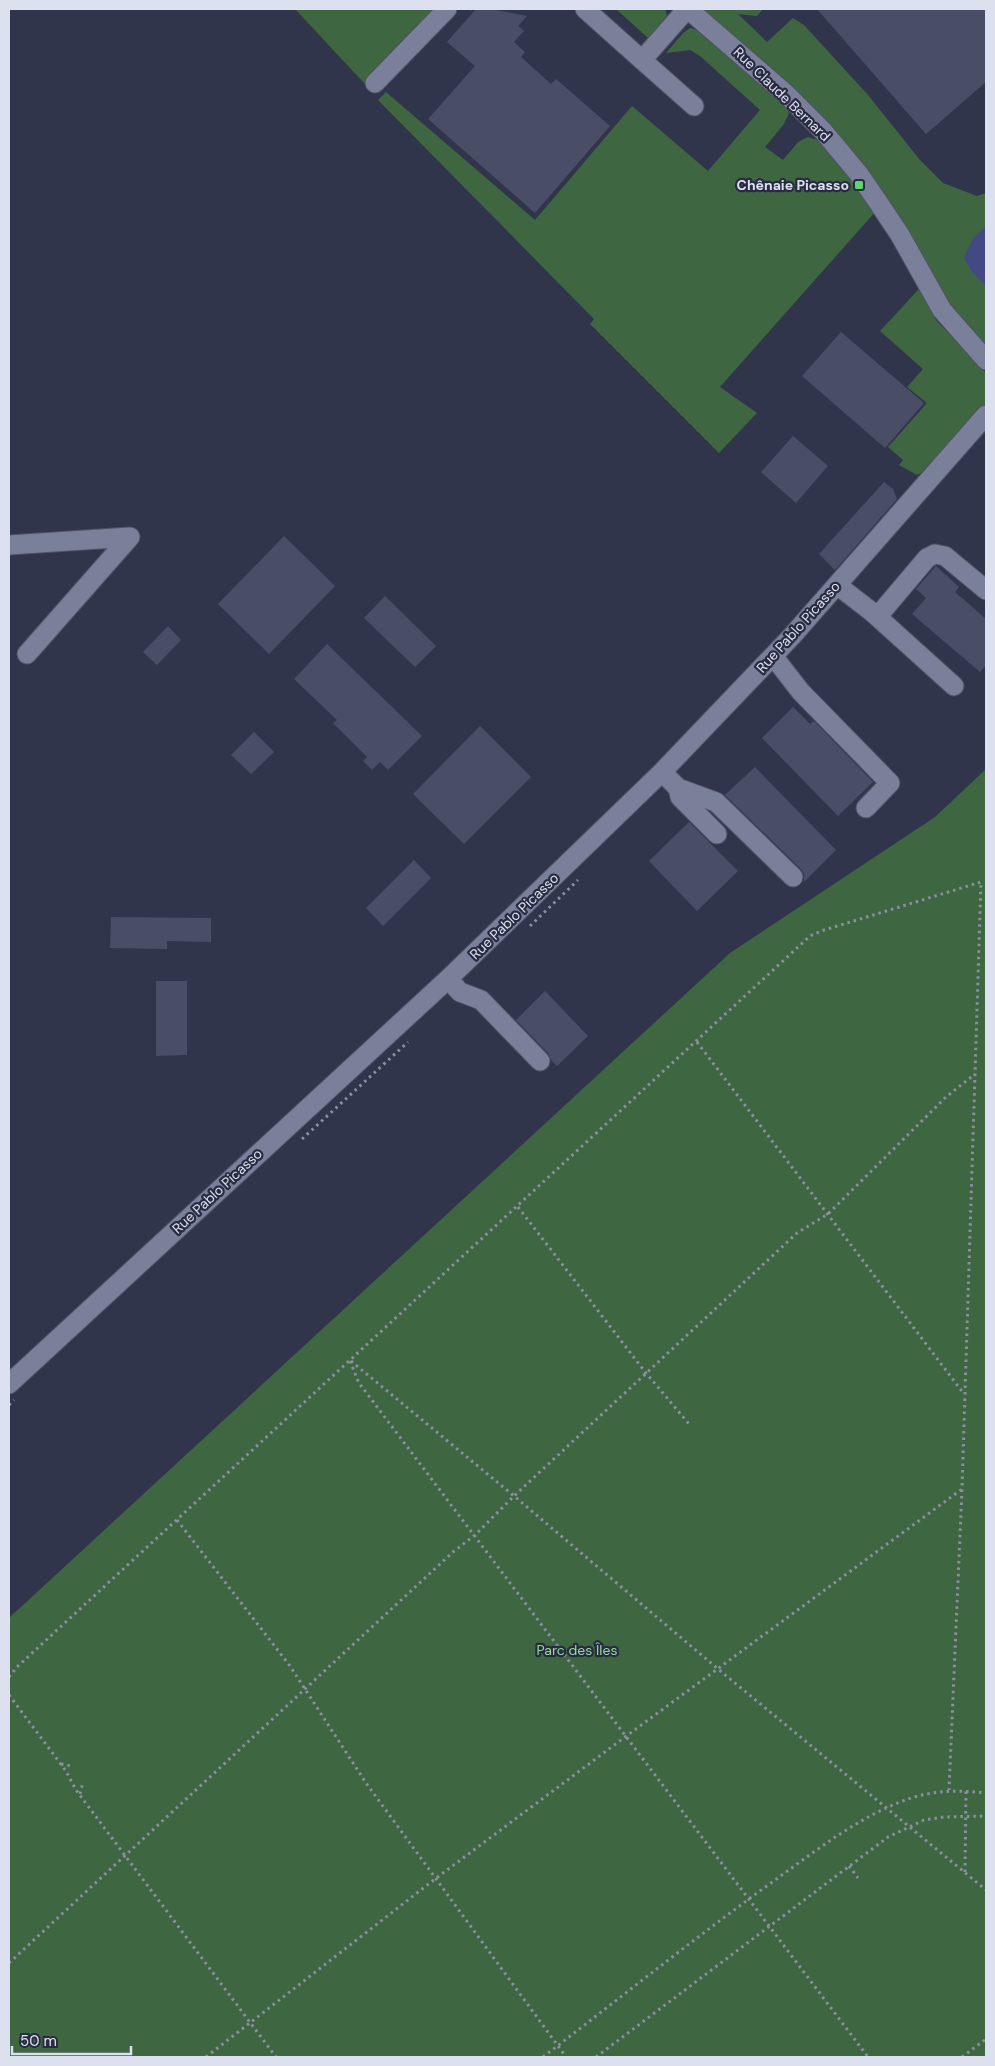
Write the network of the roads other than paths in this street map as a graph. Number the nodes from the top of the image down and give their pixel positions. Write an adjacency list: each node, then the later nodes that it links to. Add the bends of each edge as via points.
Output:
1 (447, 9): 5 (street)
2 (585, 9): 4 (street)
3 (687, 9): 4 (street); 7 (street, Rue Claude Bernard, via 786,94 858,172 900,235 942,310)
4 (642, 60): 6 (street)
5 (375, 83)
6 (694, 106)
7 (986, 360)
8 (983, 423): 10 (street, Rue Pablo Picasso)
9 (9, 544): 13 (street, via 130,537)
10 (837, 585): 12 (street); 14 (street, Rue Pablo Picasso)
11 (986, 590): 12 (street, via 945,556 936,554 927,558)
12 (878, 616): 15 (street)
13 (27, 654)
14 (773, 656): 16 (street, Rue Pablo Picasso); 18 (street, via 801,692 890,783)
15 (954, 686)
16 (662, 772): 17 (street); 21 (street, Rue Pablo Picasso)
17 (678, 788): 19 (street, via 680,797); 20 (street, via 716,802)
18 (866, 808)
19 (717, 834)
20 (793, 877)
21 (448, 979): 22 (street, via 460,992 481,1000); 23 (street, Rue Pablo Picasso)
22 (540, 1061)
23 (9, 1384)

